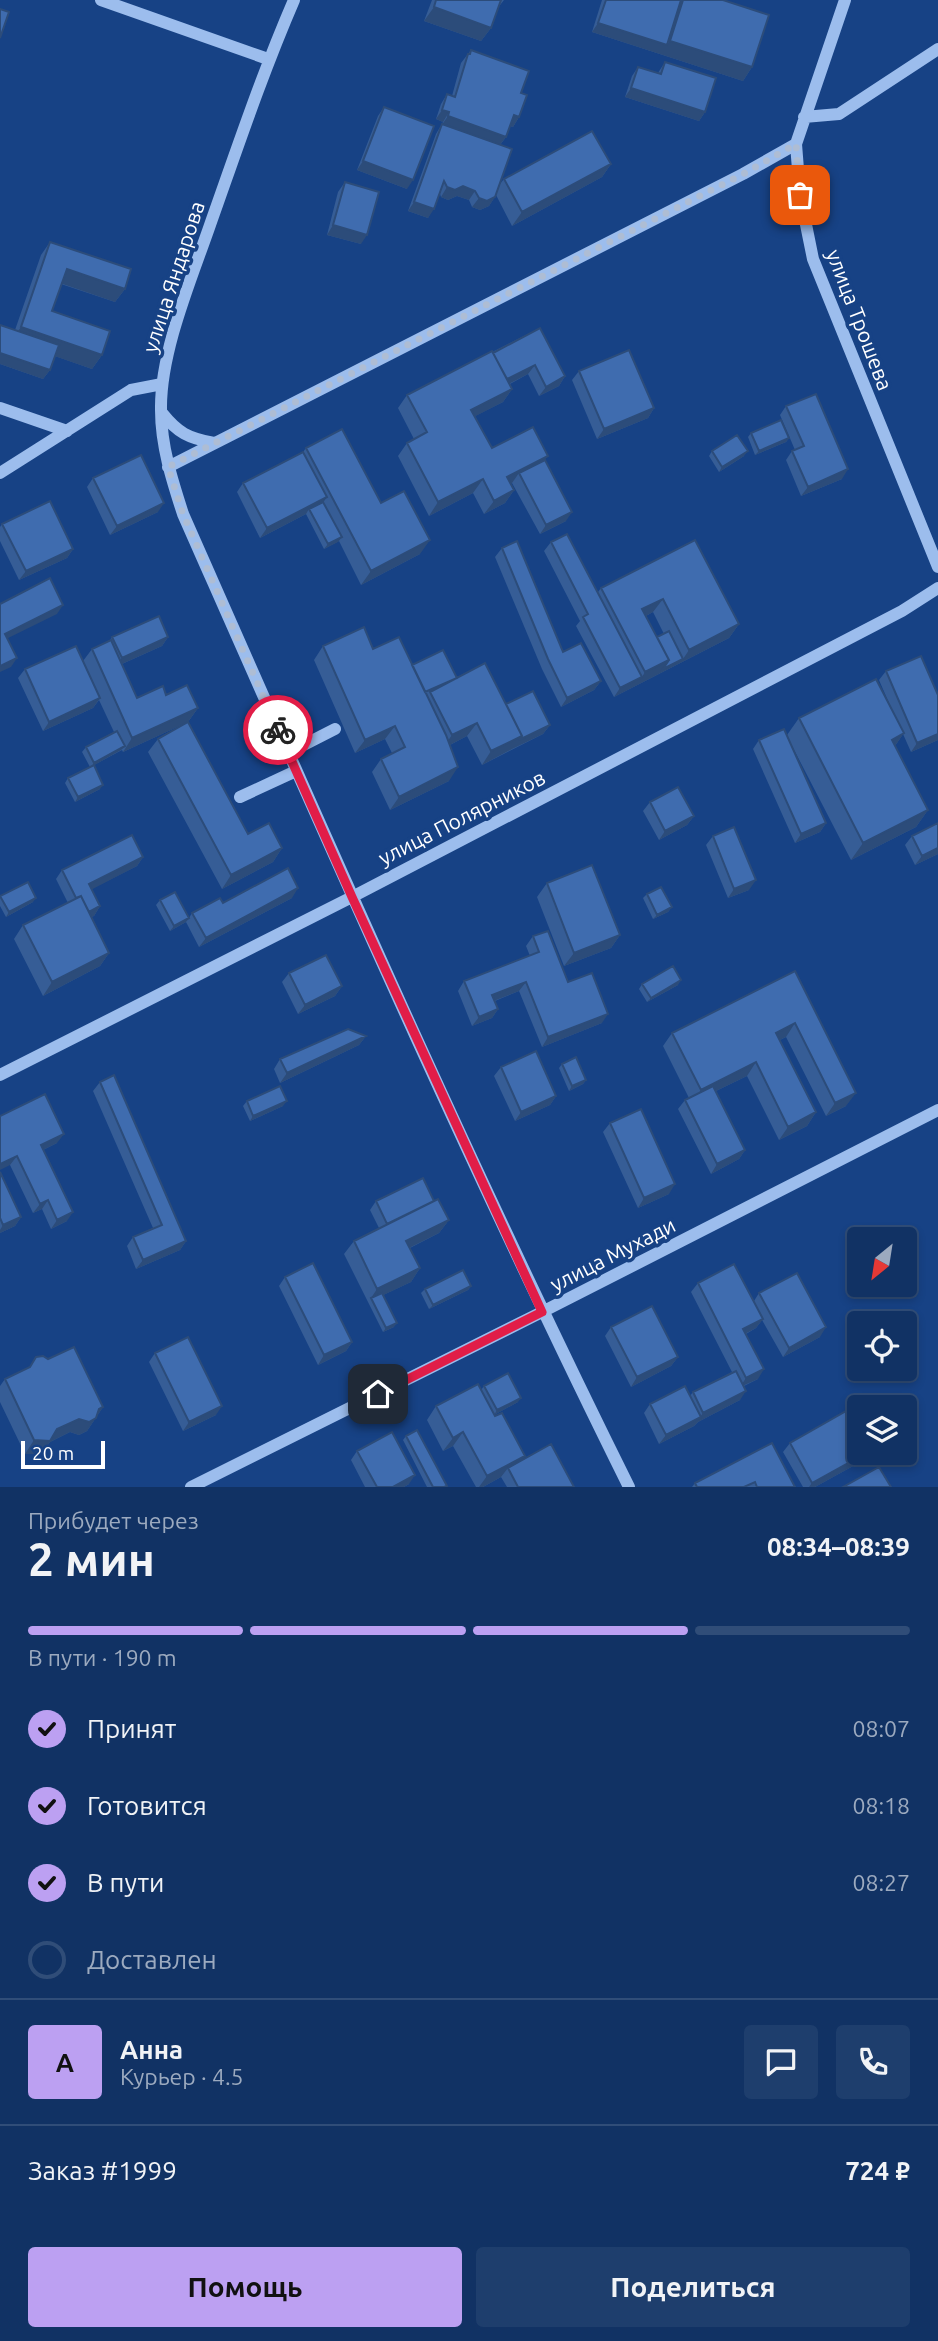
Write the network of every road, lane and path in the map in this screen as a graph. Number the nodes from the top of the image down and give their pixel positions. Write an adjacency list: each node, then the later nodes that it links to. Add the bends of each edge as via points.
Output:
1 (100, 0): 5 (street)
2 (294, 0): 5 (street, улица Яндарова)
3 (845, 0): 6 (street, улица Трошева)
4 (938, 49): 6 (street, via 839,114)
5 (268, 59): 8 (street, улица Яндарова, via 179,312)
6 (804, 117): 7 (street, улица Трошева)
7 (796, 144): 12 (street); 15 (street, улица Трошева, via 800,195 813,259)
8 (162, 384): 10 (street, улица Яндарова); 11 (street, via 131,390)
9 (0, 408): 11 (street)
10 (161, 412): 12 (street, via 174,428 192,439); 13 (street, улица Яндарова)
11 (67, 431): 14 (street)
12 (214, 443): 13 (street)
13 (168, 467): 18 (street, улица Яндарова, via 183,514)
14 (0, 473)
15 (938, 567)
16 (938, 588): 21 (street, улица Полярников, via 890,618)
17 (335, 729): 18 (street)
18 (289, 753): 19 (street, улица Яндарова)
19 (296, 771): 20 (street); 21 (street, улица Яндарова)
20 (240, 797)
21 (352, 897): 22 (street, улица Полярников); 24 (street, улица Яндарова)
22 (0, 1075)
23 (938, 1110): 24 (street, улица Мухади)
24 (542, 1312): 25 (street, улица Мухади); 26 (street, улица Яндарова)
25 (191, 1487)
26 (629, 1487)

